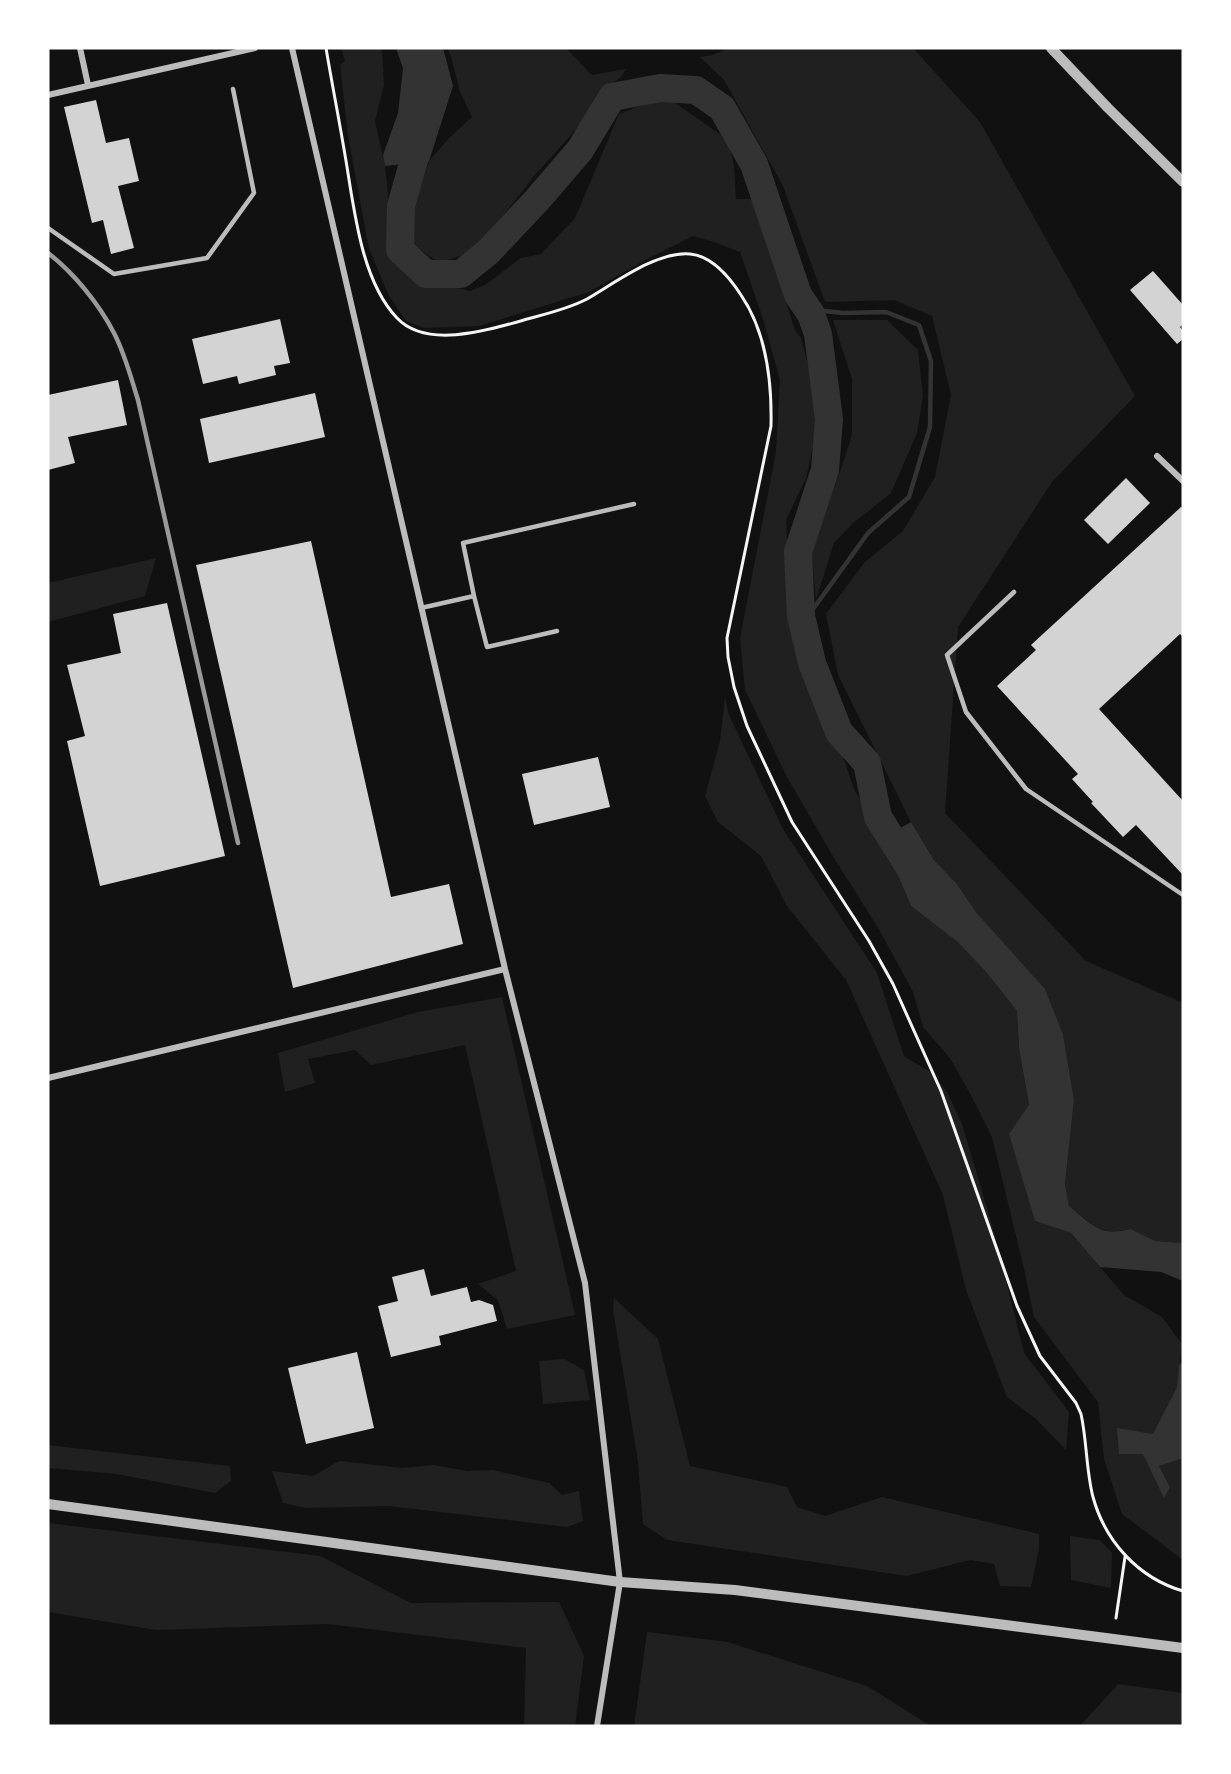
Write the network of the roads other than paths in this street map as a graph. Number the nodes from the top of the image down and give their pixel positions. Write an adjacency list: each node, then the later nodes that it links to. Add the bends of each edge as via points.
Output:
1 (80, 48): 5 (street)
2 (255, 48): 5 (street)
3 (292, 48): 15 (street)
4 (1051, 48): 8 (street)
5 (88, 85): 7 (street)
6 (233, 89): 9 (lane, via 254,193 207,258 114,274)
7 (48, 95)
8 (1183, 182)
9 (48, 228)
10 (1157, 456): 11 (street)
11 (1183, 481)
12 (634, 504): 14 (lane, via 463,543)
13 (1014, 592): 17 (lane, via 947,655 966,712 1026,789)
14 (474, 596): 15 (lane); 16 (lane, via 487,647)
15 (421, 608): 18 (street)
16 (557, 631)
17 (1183, 895)
18 (505, 969): 19 (street); 21 (street, via 585,1283)
19 (48, 1078)
20 (48, 1504): 21 (street)
21 (620, 1582): 22 (street, via 735,1590); 23 (street)
22 (1183, 1648)
23 (597, 1726)

